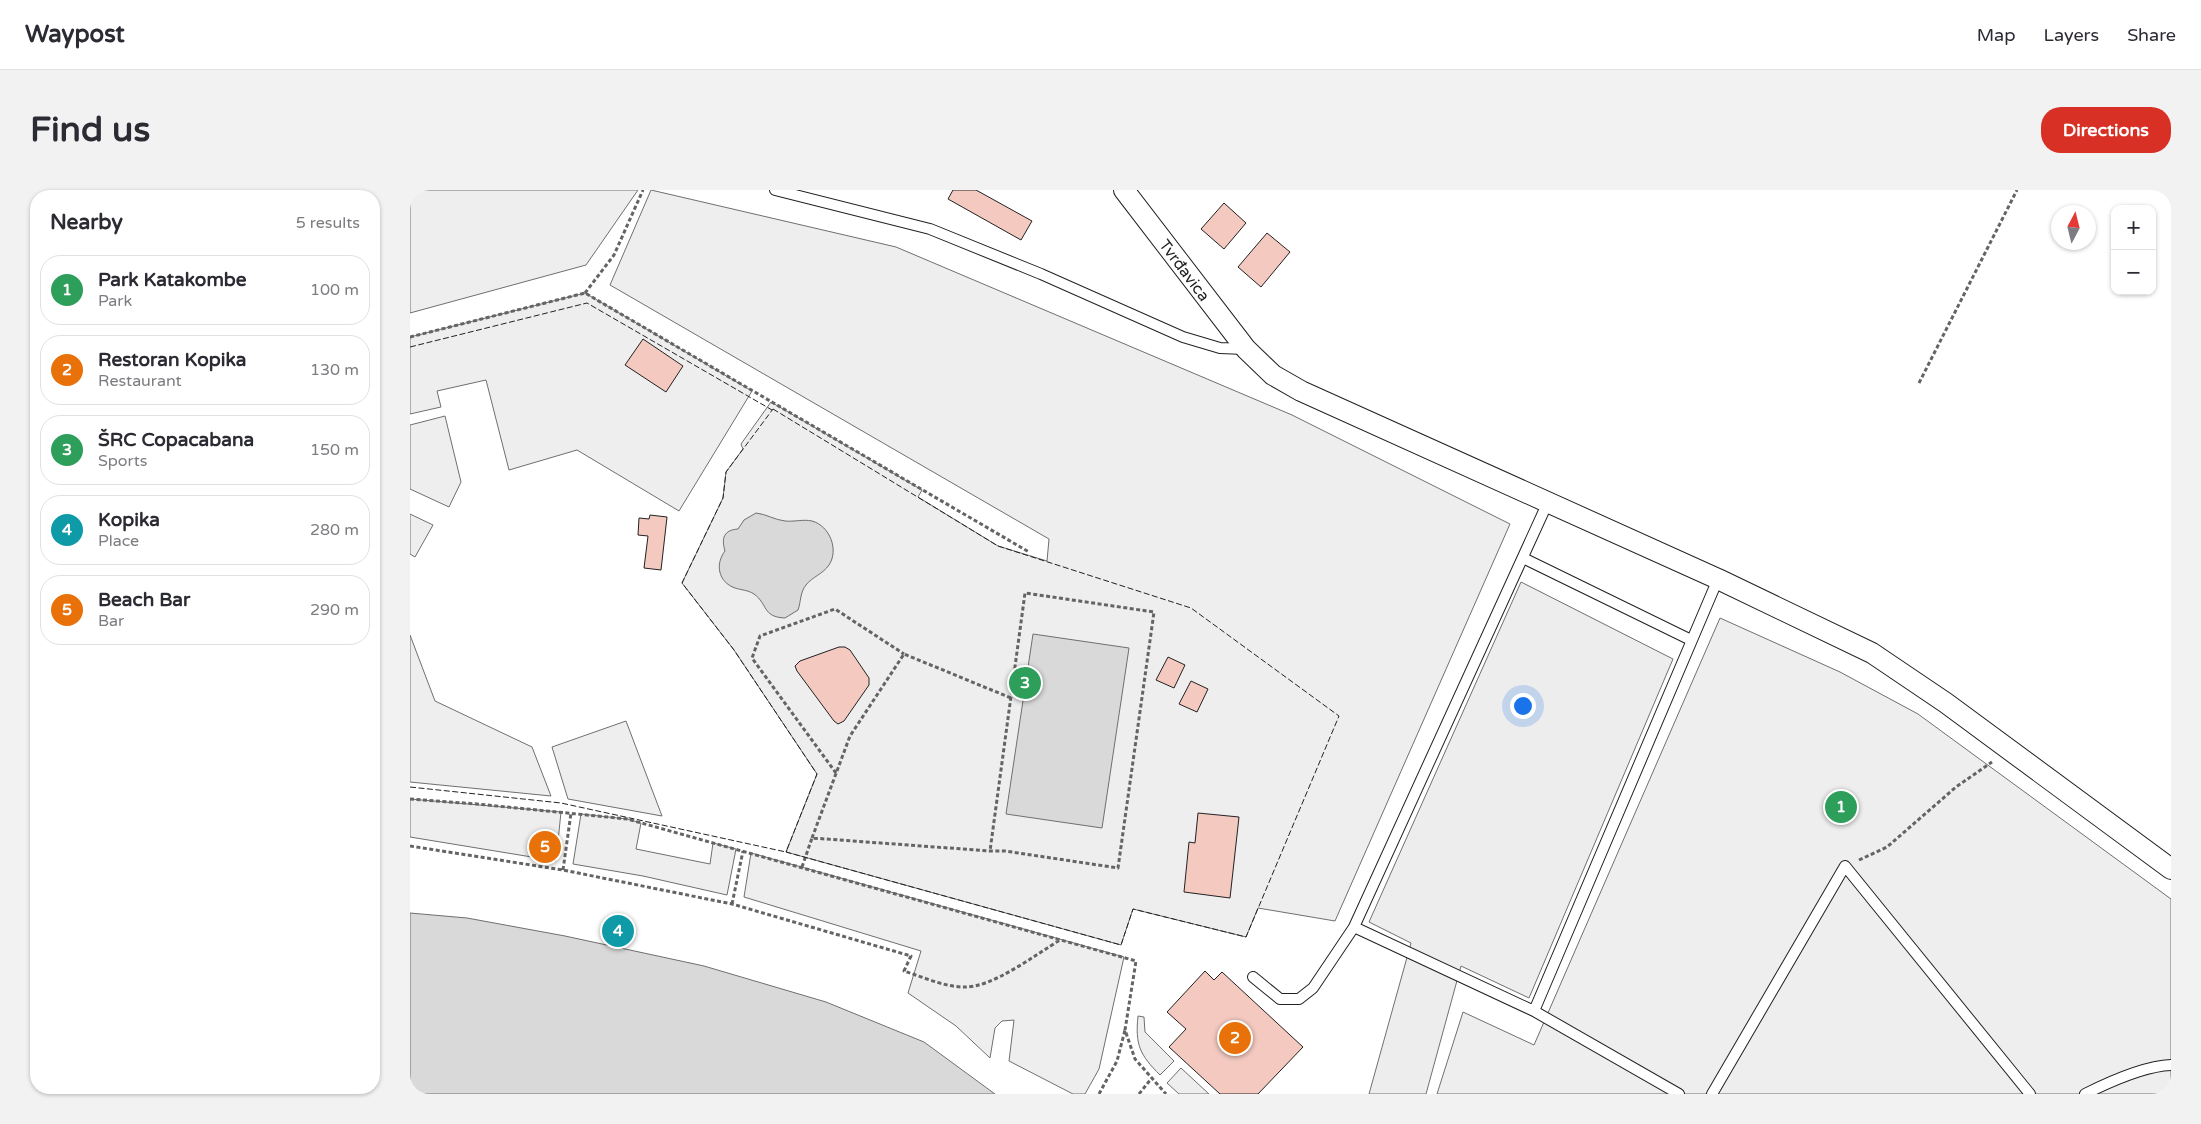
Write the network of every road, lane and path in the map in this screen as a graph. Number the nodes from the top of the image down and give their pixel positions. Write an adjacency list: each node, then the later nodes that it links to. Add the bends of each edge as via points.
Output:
1 (643, 190): 5 (path, via 614,255)
2 (775, 190): 7 (lane, via 930,229 1183,337 1220,348)
3 (1124, 190): 7 (street, Tvrđavica)
4 (2017, 190): 8 (path)
5 (585, 293): 6 (path); 10 (path)
6 (410, 337)
7 (1246, 350): 9 (street, Tvrđavica, via 1273,375 1301,391)
8 (1919, 383)
9 (1548, 502): 11 (lane); 12 (street, Tvrđavica)
10 (1029, 552)
11 (1523, 558): 13 (lane); 29 (lane)
12 (1718, 579): 13 (lane); 16 (street, Tvrđavica, via 1872,652)
13 (1691, 640): 32 (lane)
14 (904, 654): 15 (path); 17 (path, via 850,736); 17 (path, via 835,609 760,636 752,658)
15 (1010, 698): 23 (path); 23 (path, via 1025,593 1154,612 1118,868)
16 (2010, 749): 24 (path, via 1956,787 1887,847); 26 (street, Tvrđavica)
17 (836, 773): 20 (path)
18 (410, 799): 19 (path)
19 (571, 813): 22 (path, via 627,819); 27 (path)
20 (812, 838): 23 (path); 25 (path)
21 (410, 846): 27 (path)
22 (743, 851): 25 (path); 28 (path)
23 (990, 851)
24 (1845, 866): 40 (lane); 41 (lane)
25 (802, 867): 30 (path)
26 (2171, 869)
27 (563, 870): 28 (path)
28 (732, 904): 30 (path, via 911,956 904,971 949,986 966,988 988,982)
29 (1354, 927): 31 (lane, via 1313,988 1299,999 1280,999); 32 (lane)
30 (1061, 940): 33 (path, via 1136,961)
31 (1254, 977)
32 (1534, 1012): 39 (lane)
33 (1126, 1030): 35 (path, via 1135,1058); 36 (path, via 1117,1061)
34 (2171, 1065): 42 (lane, via 2159,1065)
35 (1152, 1079): 37 (path); 38 (path)
36 (1099, 1094)
37 (1139, 1094)
38 (1166, 1094)
39 (1679, 1094)
40 (1712, 1094)
41 (2030, 1094)
42 (2085, 1094)

